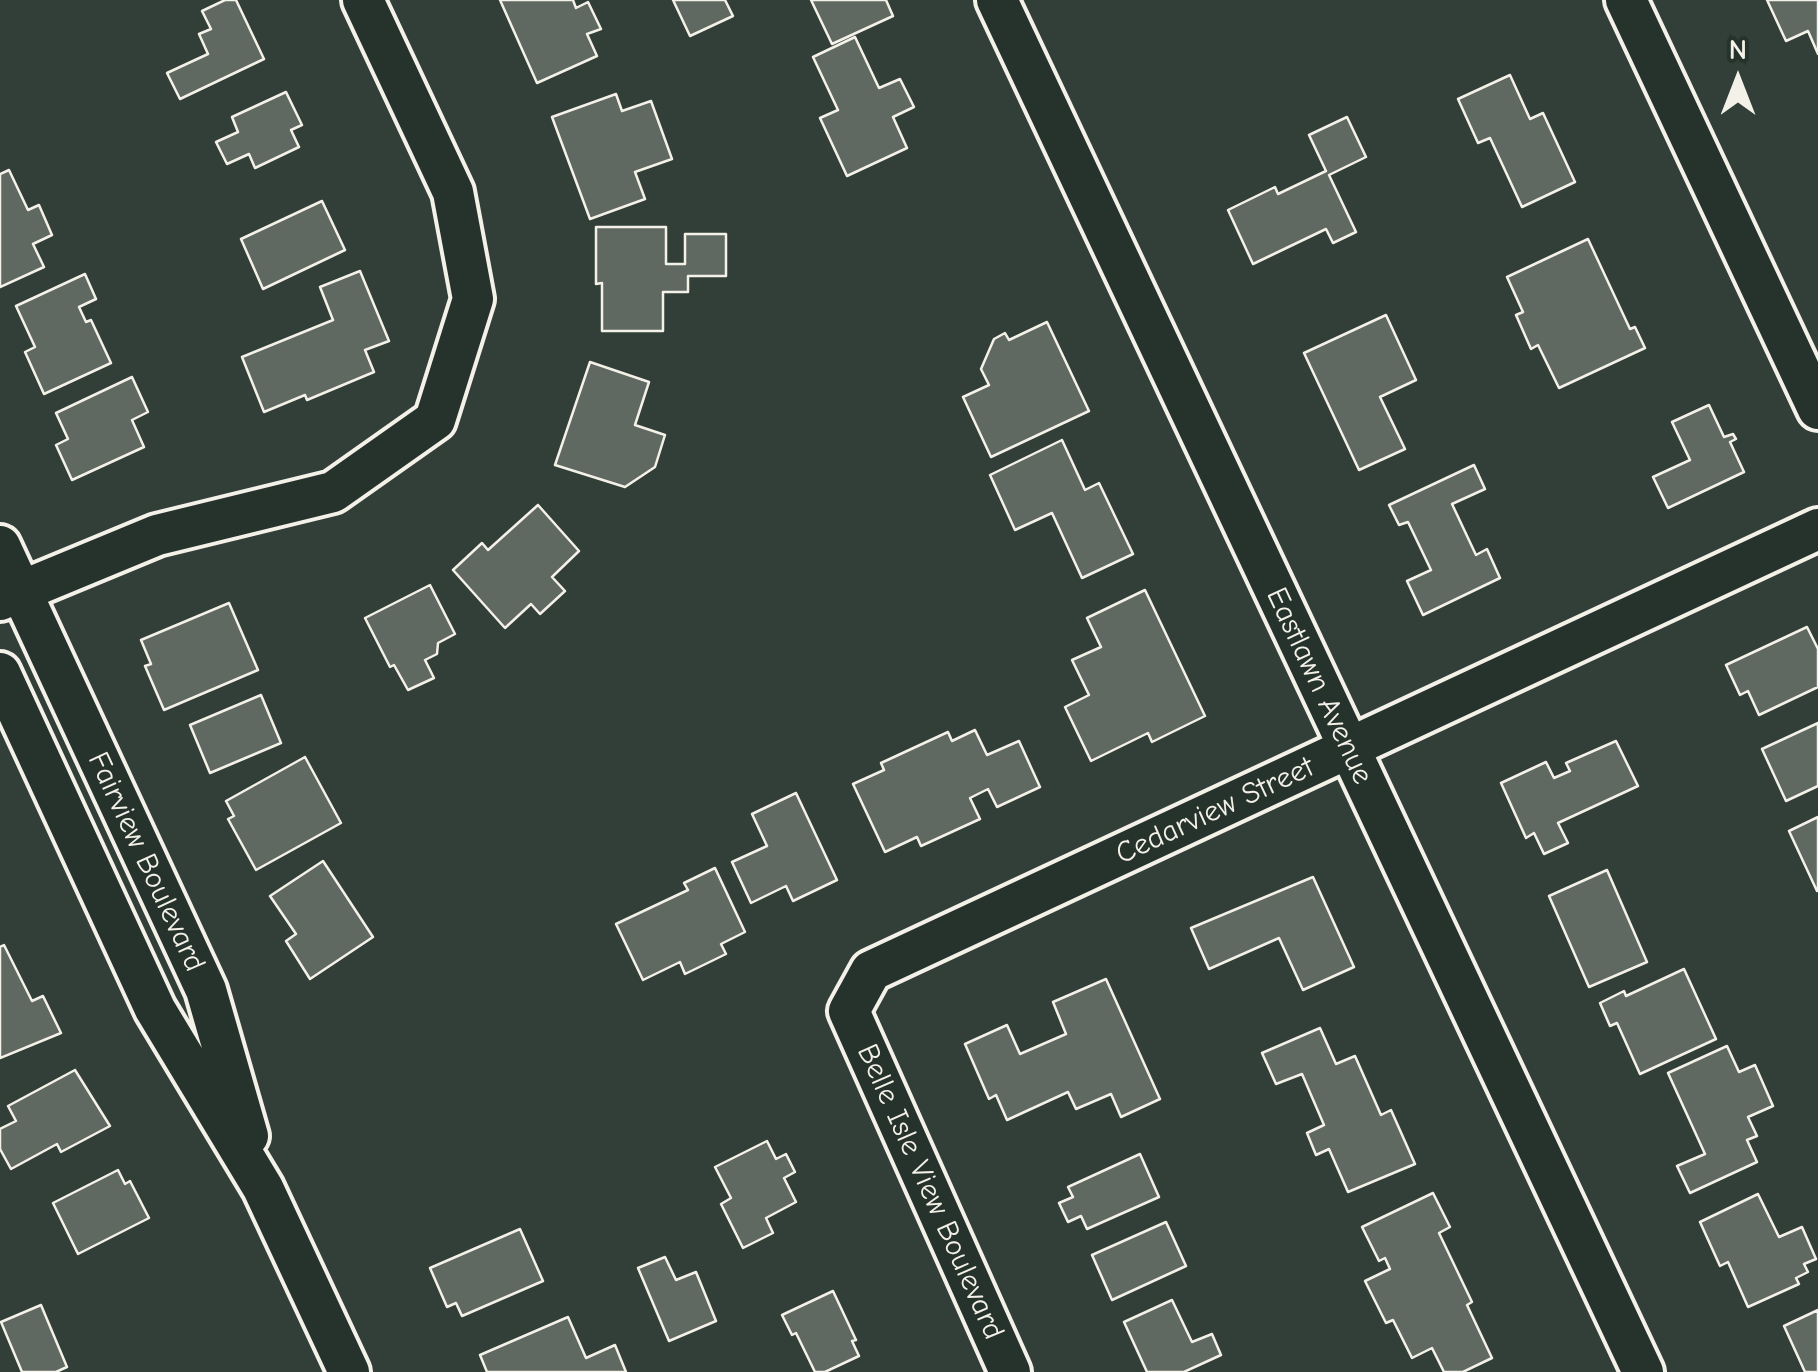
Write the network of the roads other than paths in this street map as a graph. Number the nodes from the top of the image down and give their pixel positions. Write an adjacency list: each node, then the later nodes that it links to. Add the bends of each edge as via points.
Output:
1 (363, 0): 7 (street, via 453,192 473,300 435,420 334,492 157,536)
2 (997, 0): 9 (street, Eastlawn Avenue)
3 (1626, 0): 4 (street)
4 (1818, 409)
5 (1818, 529): 9 (street, Cedarview Street)
6 (0, 546): 7 (street, Fairview Boulevard)
7 (10, 596): 11 (street, Fairview Boulevard, via 206,990)
8 (0, 673): 11 (street, Fairview Boulevard, via 155,1009)
9 (1348, 749): 10 (street, Cedarview Street, via 871,972); 14 (street, Eastlawn Avenue)
10 (850, 1012): 13 (street, Belle Isle View Boulevard)
11 (263, 1188): 12 (street, Fairview Boulevard)
12 (349, 1372)
13 (1010, 1372)
14 (1643, 1372)

